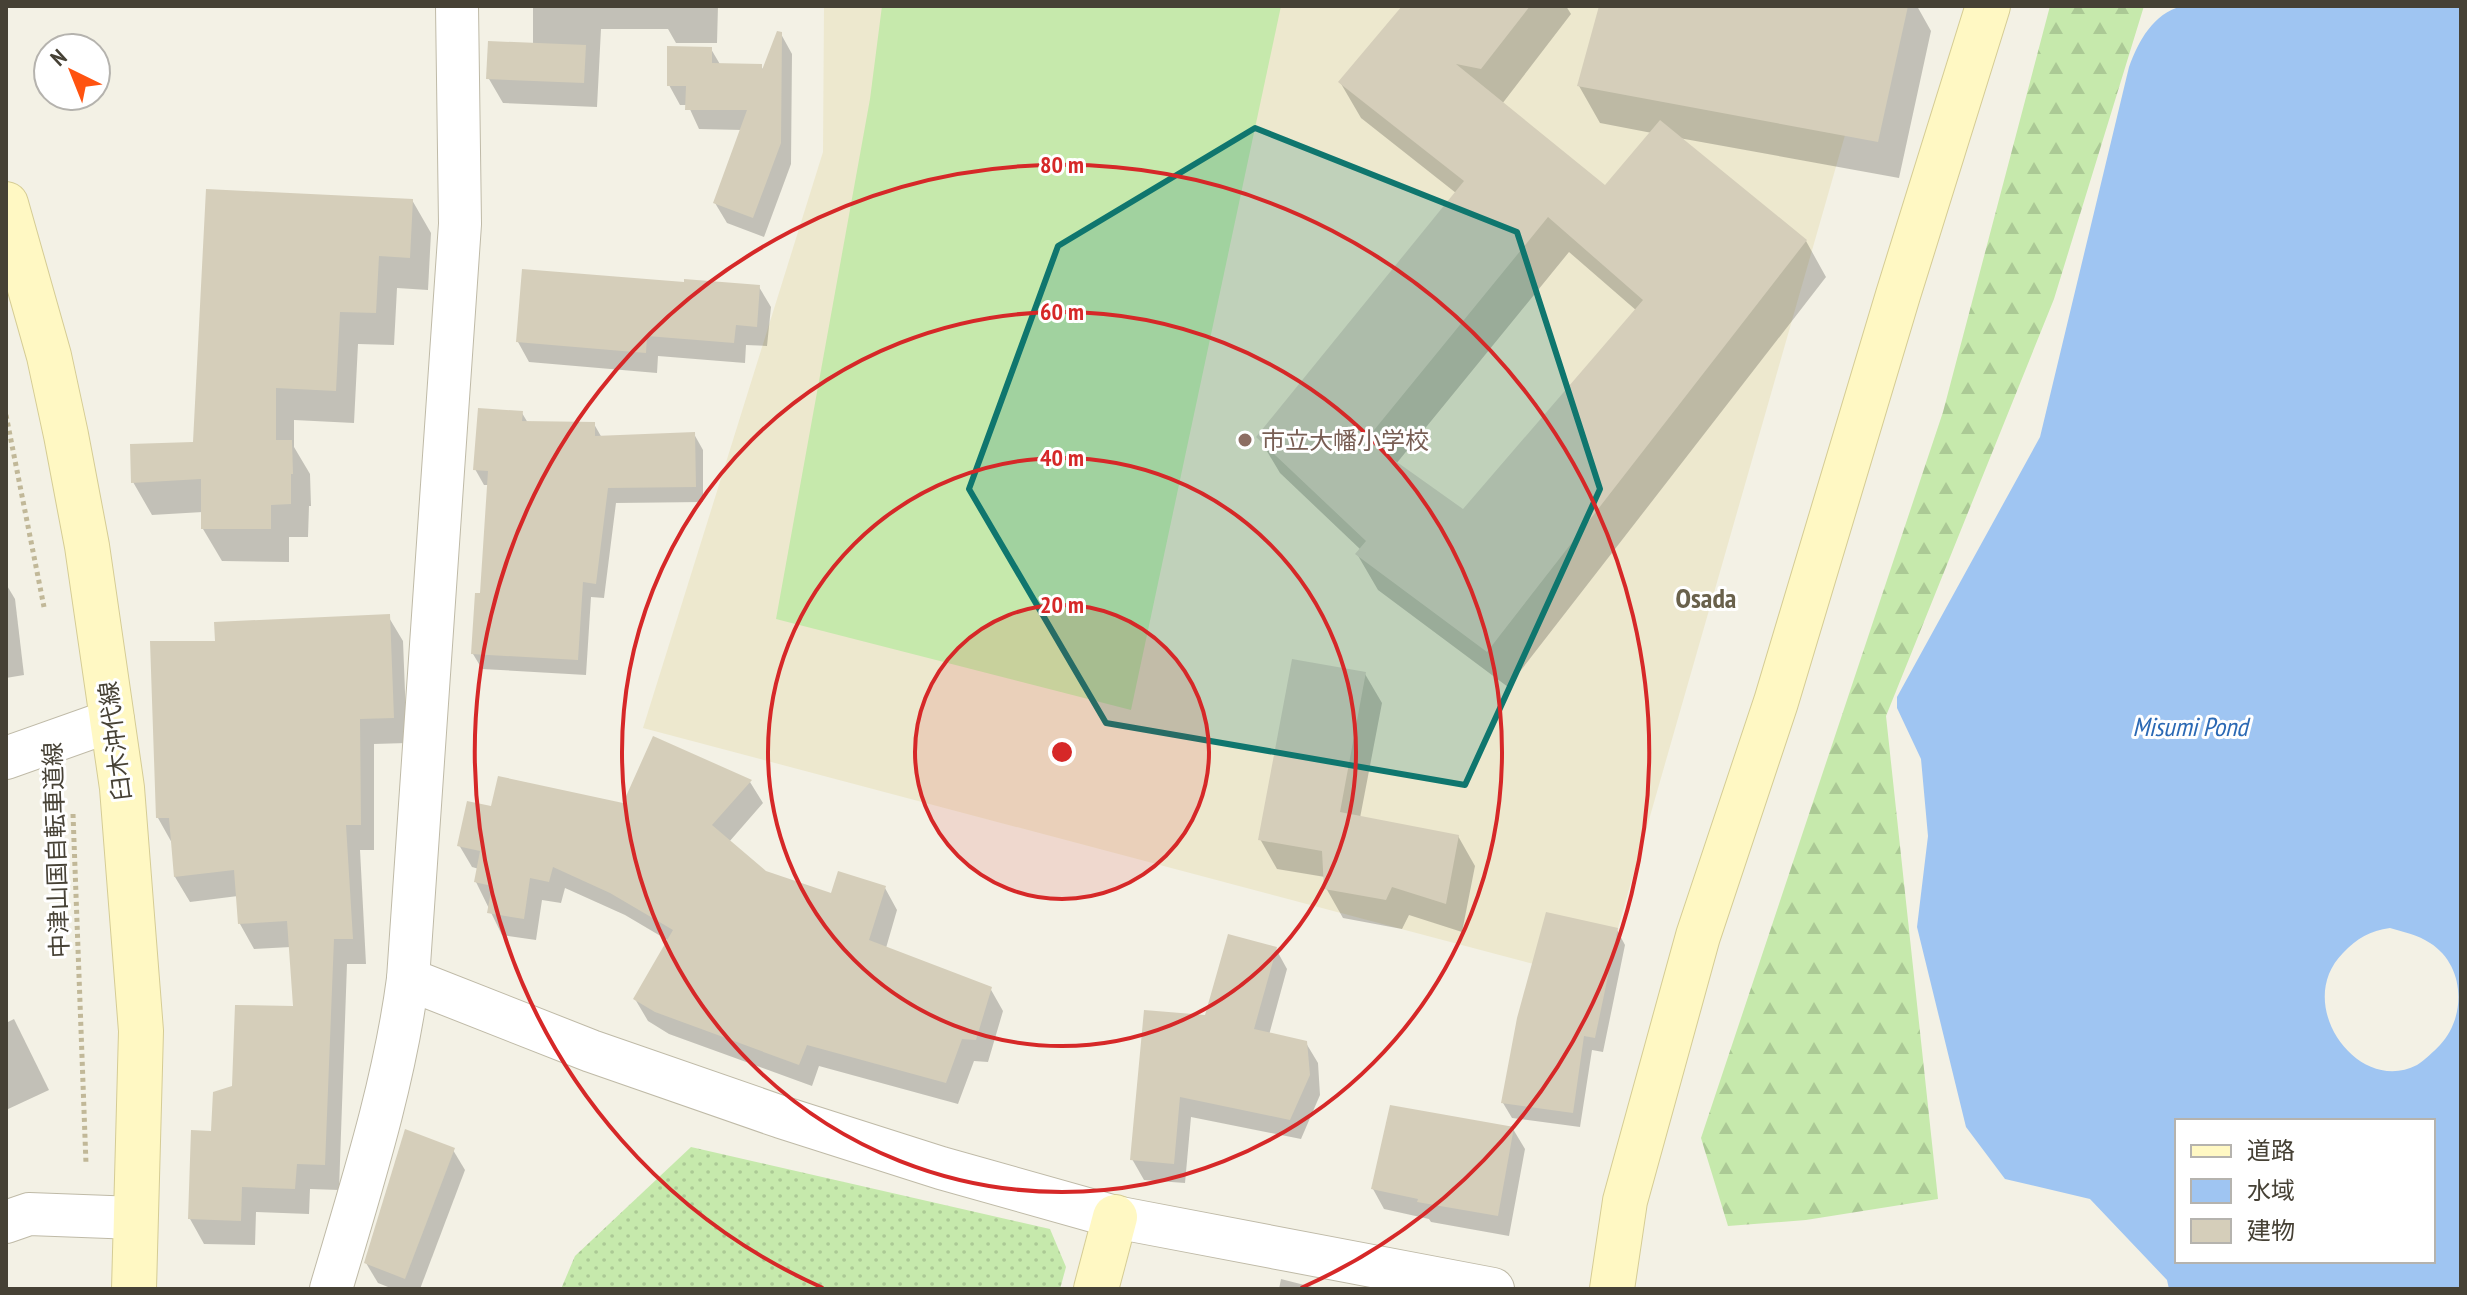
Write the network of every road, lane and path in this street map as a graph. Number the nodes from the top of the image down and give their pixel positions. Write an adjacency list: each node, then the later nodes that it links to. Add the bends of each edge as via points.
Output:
1 (457, 6): 10 (street, via 460,224)
2 (1988, 6): 19 (street, via 1776,702 1698,936 1625,1201)
3 (6, 204): 4 (street, 臼木沖代線)
4 (14, 260): 7 (street, 臼木沖代線, via 49,356 87,546)
5 (6, 415): 6 (path)
6 (45, 613)
7 (113, 720): 8 (street); 13 (street, 臼木沖代線, via 141,1031)
8 (6, 758)
9 (73, 812): 11 (path, 中津山国自転車道線)
10 (408, 979): 12 (street, via 591,1051 781,1117); 16 (street, via 382,1116)
11 (88, 1215): 13 (street); 14 (street, via 29,1214)
12 (1115, 1217): 17 (street); 18 (street)
13 (136, 1218): 15 (street, 臼木沖代線)
14 (6, 1222)
15 (134, 1289)
16 (331, 1289)
17 (1096, 1289)
18 (1493, 1289)
19 (1612, 1289)

